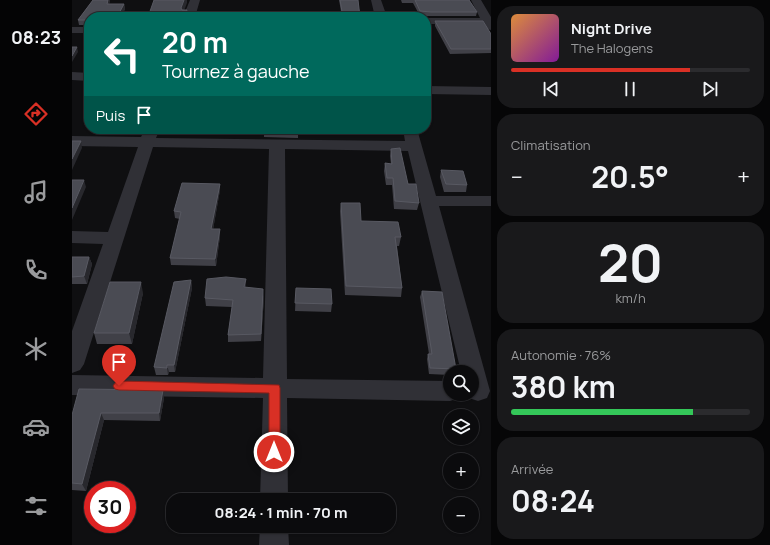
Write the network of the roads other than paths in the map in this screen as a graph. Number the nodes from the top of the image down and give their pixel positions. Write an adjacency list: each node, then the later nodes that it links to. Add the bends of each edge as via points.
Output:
1 (195, 0): 4 (street)
2 (376, 0): 5 (street)
3 (476, 0): 7 (street)
4 (191, 12)
5 (379, 12)
6 (431, 21): 7 (street)
7 (490, 23)
8 (72, 30): 9 (street)
9 (84, 30)
10 (72, 76): 11 (street)
11 (84, 77)
12 (431, 90): 13 (street)
13 (491, 91)
14 (149, 135): 16 (street); 17 (street); 21 (street)
15 (412, 138): 17 (street); 18 (street)
16 (72, 141)
17 (277, 144): 24 (street)
18 (428, 201): 19 (street); 26 (street)
19 (491, 201)
20 (72, 237): 21 (street)
21 (114, 238): 22 (street)
22 (72, 364)
23 (72, 385): 24 (street)
24 (275, 388): 25 (street); 27 (street)
25 (443, 390)
26 (480, 391)
27 (274, 493)
28 (274, 533): 29 (street)
29 (274, 545)

